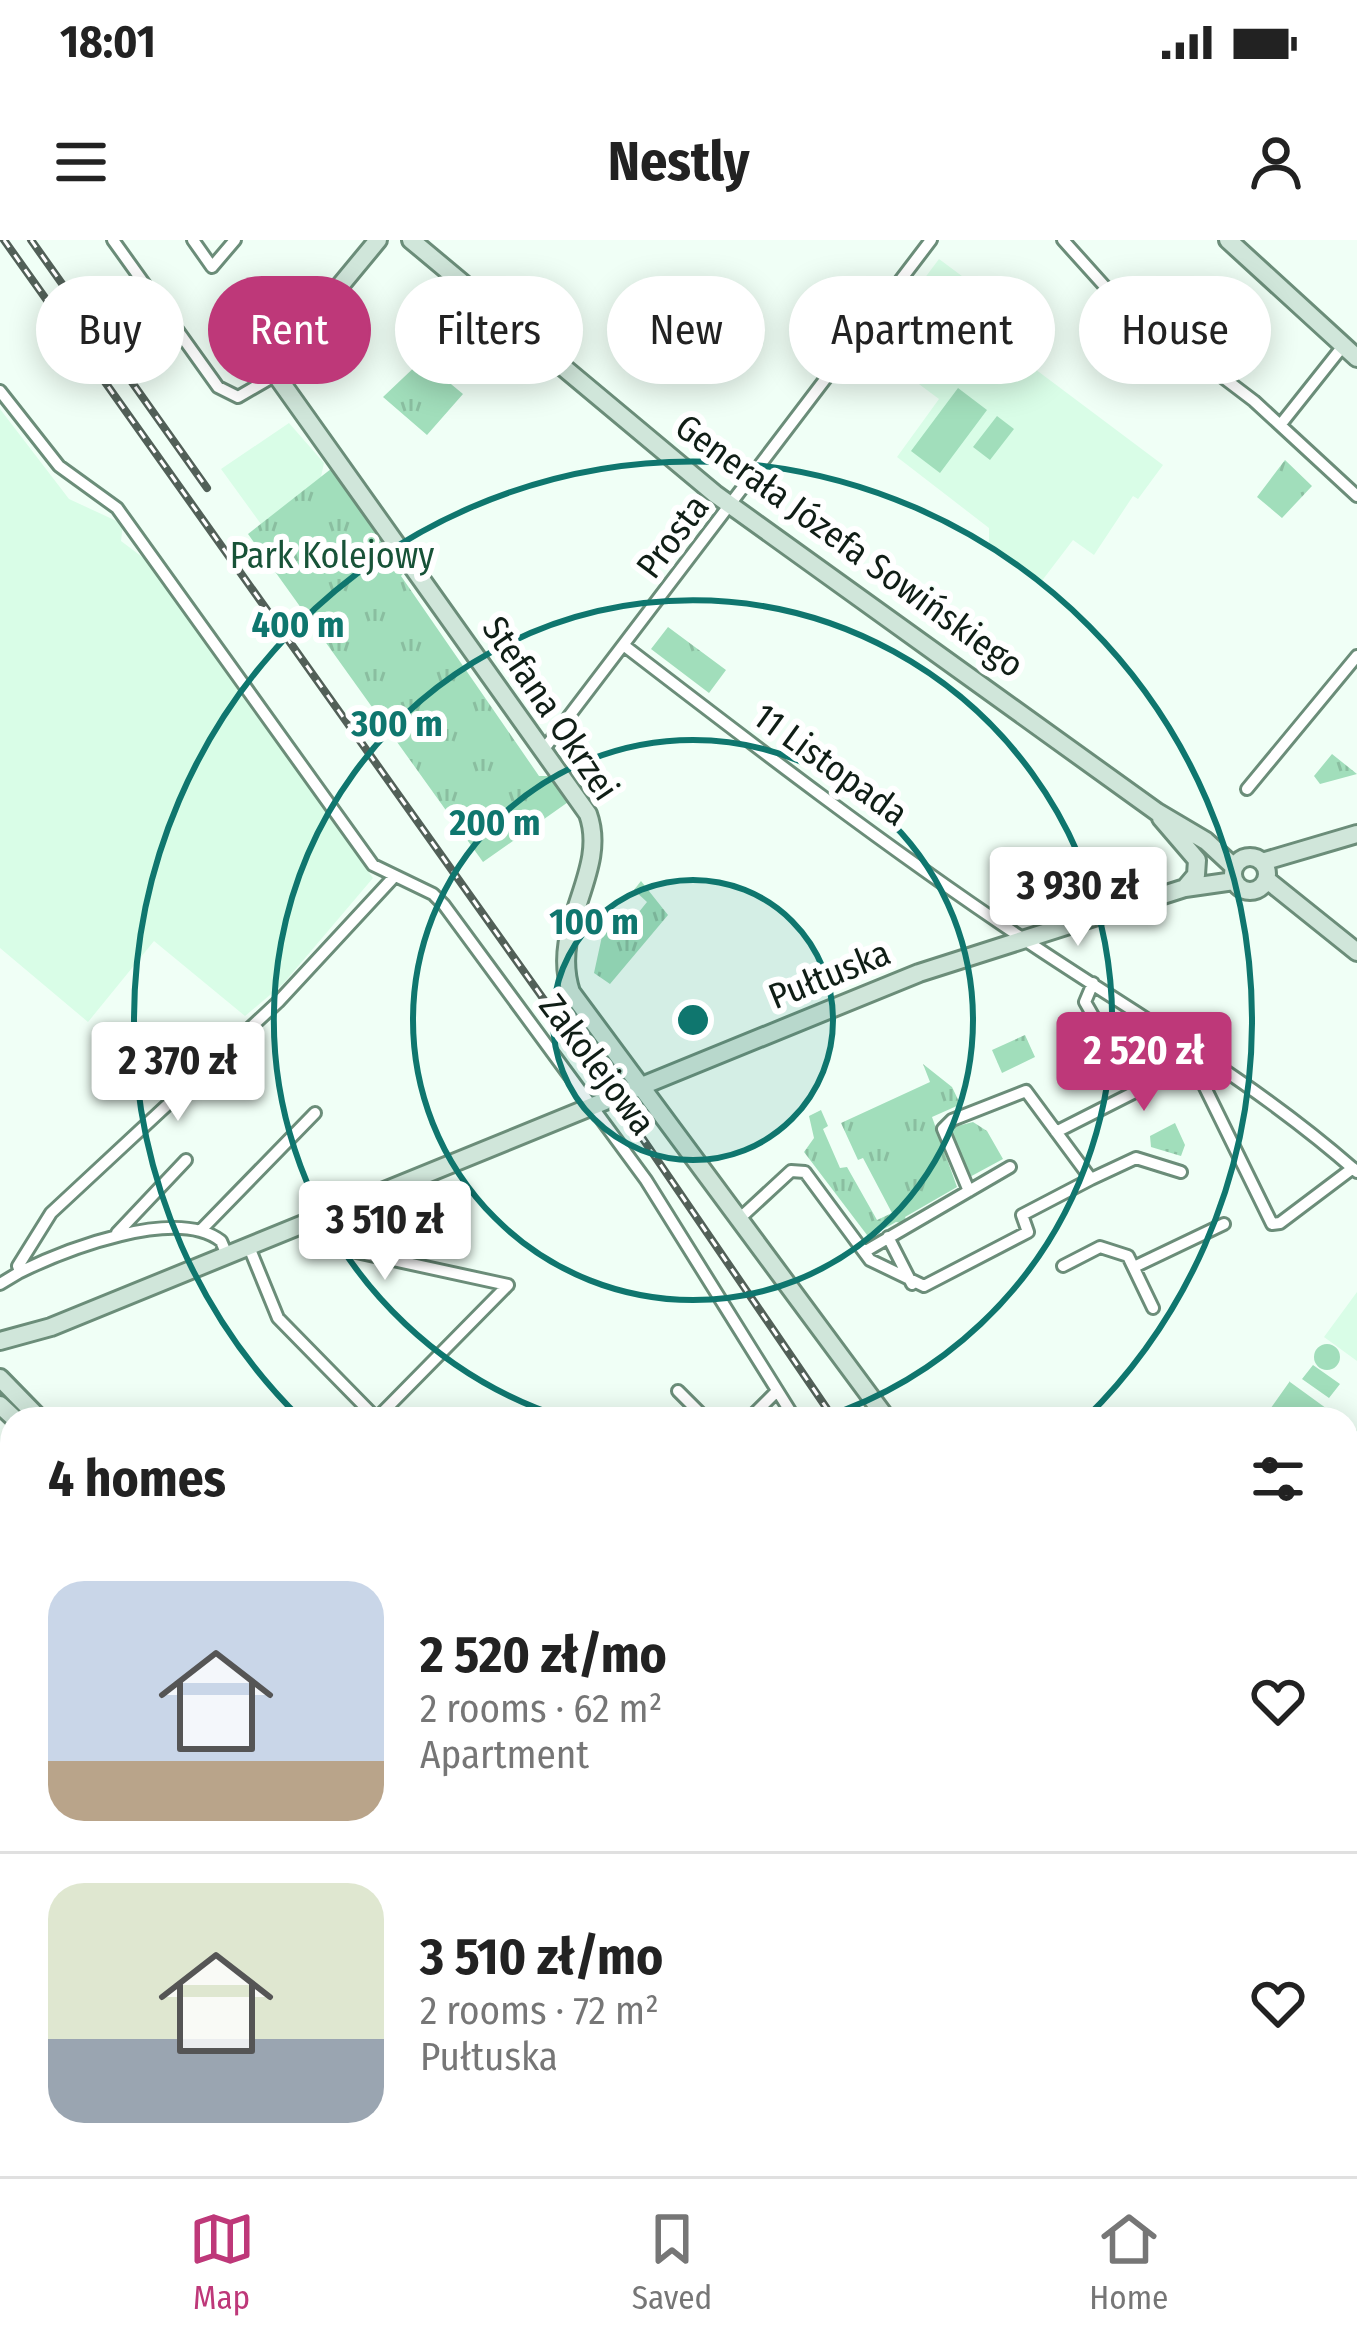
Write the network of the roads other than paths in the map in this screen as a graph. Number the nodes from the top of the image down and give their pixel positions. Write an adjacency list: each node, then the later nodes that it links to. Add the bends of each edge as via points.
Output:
1 (113, 240): 11 (street)
2 (193, 240): 3 (street, via 212,267)
3 (235, 240)
4 (378, 240): 9 (street)
5 (411, 240): 18 (street, Generała Józefa Sowińskiego)
6 (931, 240): 18 (street, Prosta)
7 (1063, 240): 16 (street, via 1108,290)
8 (1228, 240): 10 (street)
9 (348, 276)
10 (1350, 352): 16 (street)
11 (208, 373)
12 (216, 384): 13 (street, via 238,398)
13 (261, 384)
14 (282, 384): 21 (street, Stefana Okrzei)
15 (0, 392): 26 (street, Zakolejowa, via 59,466 117,508 374,865)
16 (1281, 424): 17 (street)
17 (1357, 496)
18 (732, 507): 19 (street, Prosta); 23 (street, Generała Józefa Sowińskiego)
19 (626, 647): 21 (street, Prosta); 28 (street, 11 Listopada)
20 (1357, 656): 22 (street)
21 (544, 749): 33 (street, Stefana Okrzei, via 588,814 594,837 564,970)
22 (1247, 789)
23 (1157, 812): 25 (street, Generała Józefa Sowińskiego); 27 (street, via 1197,860)
24 (1357, 834): 25 (street, Pułtuska)
25 (1250, 872): 27 (street, Pułtuska); 29 (street, Generała Józefa Sowińskiego)
26 (392, 879): 35 (street, Zakolejowa, via 444,905); 55 (street, via 278,1002 51,1213)
27 (1185, 888): 28 (street, Pułtuska)
28 (1022, 939): 30 (street, 11 Listopada); 33 (street, Pułtuska)
29 (1357, 952)
30 (1093, 982): 31 (street, 11 Listopada); 34 (street, via 1085,1002)
31 (1206, 1053): 32 (street); 40 (street, 11 Listopada)
32 (1193, 1063): 34 (street); 40 (street, via 1271,1224)
33 (639, 1088): 35 (street, Pułtuska); 44 (street, Stefana Okrzei)
34 (1137, 1092): 37 (street)
35 (590, 1105): 45 (street, Pułtuska); 64 (street, Zakolejowa, via 652,1189)
36 (314, 1113): 47 (street)
37 (1057, 1132): 42 (street); 43 (street, via 1026,1091 946,1123 943,1134)
38 (186, 1160): 48 (street)
39 (1010, 1167): 43 (street)
40 (1355, 1170)
41 (1180, 1172): 42 (street, via 1136,1158)
42 (1091, 1179): 56 (street, via 1022,1215 1028,1232 924,1286)
43 (969, 1192): 49 (street)
44 (737, 1220): 51 (street, via 799,1170); 71 (street, Stefana Okrzei)
45 (305, 1223): 50 (street, Pułtuska); 67 (street, via 315,1244 508,1285)
46 (1224, 1224): 54 (street)
47 (200, 1231): 48 (street); 52 (street, via 221,1241)
48 (117, 1233): 55 (street)
49 (888, 1238): 51 (street); 56 (street)
50 (249, 1246): 52 (street, Pułtuska); 66 (street, via 278,1318)
51 (864, 1252): 56 (street)
52 (227, 1256): 59 (street, Pułtuska)
53 (1063, 1266): 54 (street, via 1100,1247 1128,1256)
54 (1134, 1267): 58 (street)
55 (20, 1272): 57 (street)
56 (913, 1284)
57 (0, 1285)
58 (1153, 1308)
59 (51, 1327): 60 (street, Pułtuska); 61 (street, Pułtuska)
60 (0, 1342)
61 (0, 1358)
62 (0, 1378): 65 (street)
63 (678, 1391): 68 (street)
64 (776, 1392): 69 (street); 70 (street, Zakolejowa)
65 (28, 1407)
66 (366, 1407)
67 (388, 1407)
68 (694, 1407)
69 (760, 1407)
70 (787, 1407)
71 (878, 1407)

